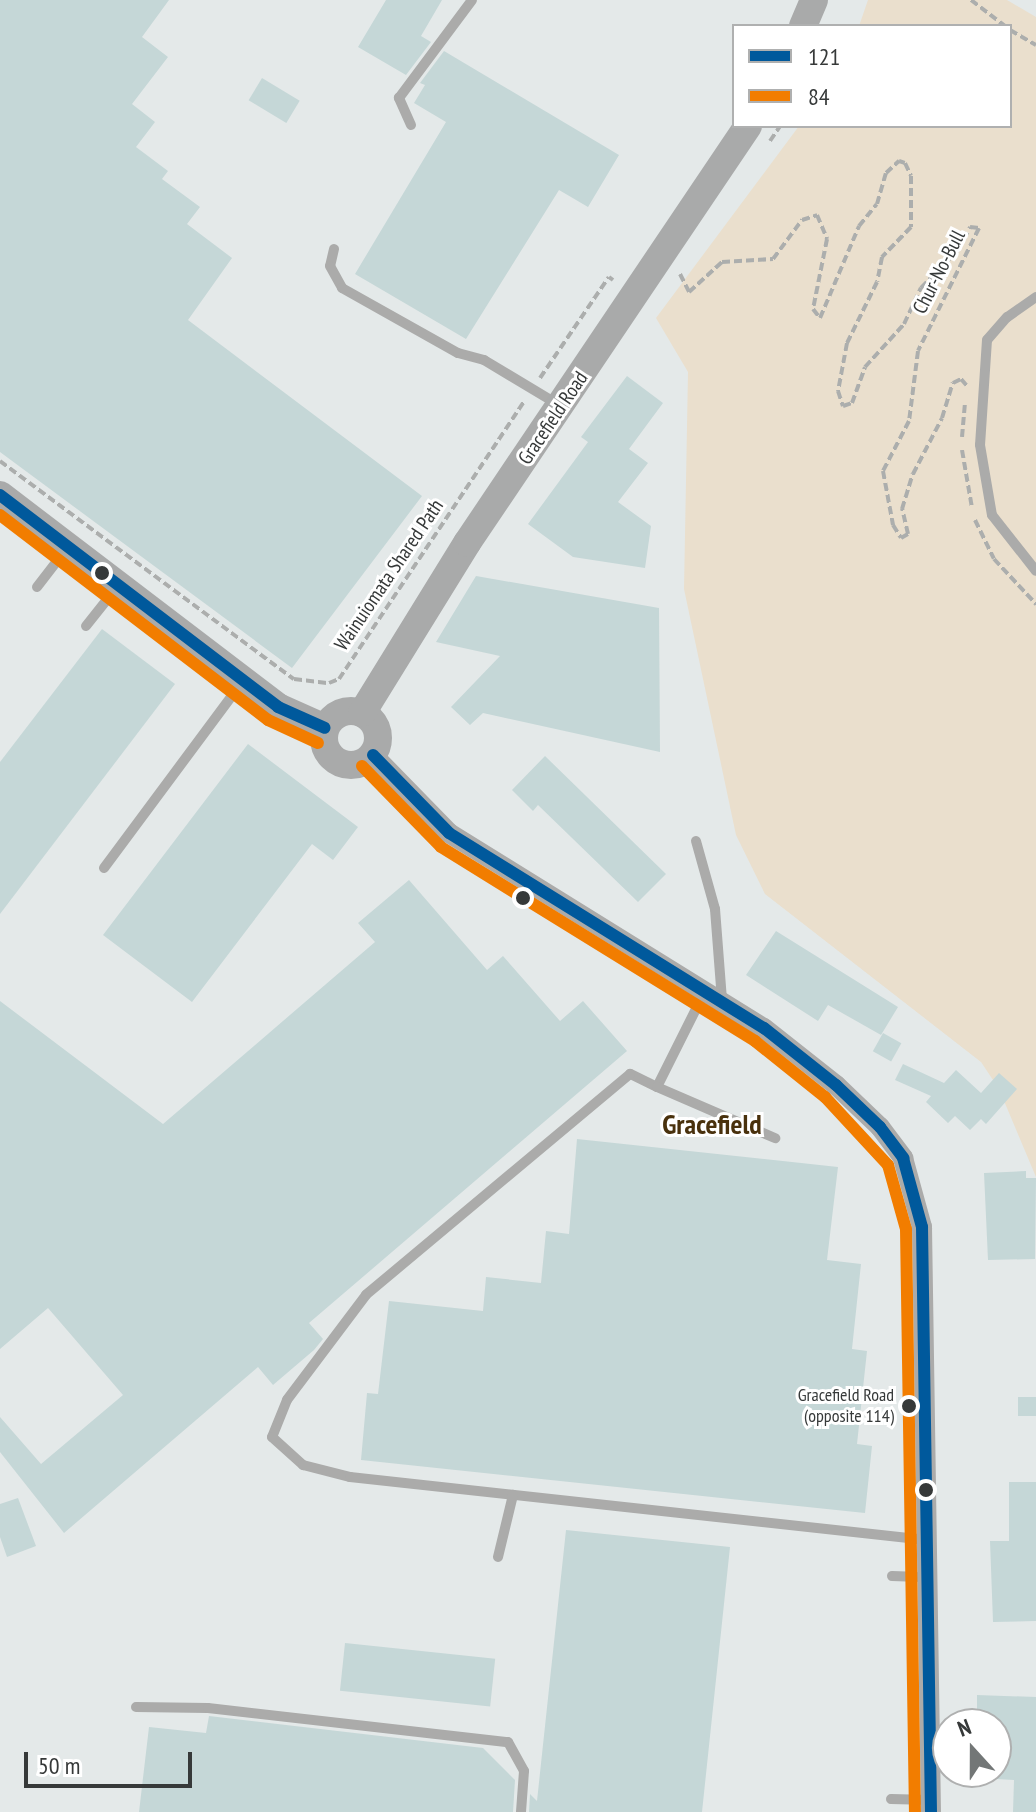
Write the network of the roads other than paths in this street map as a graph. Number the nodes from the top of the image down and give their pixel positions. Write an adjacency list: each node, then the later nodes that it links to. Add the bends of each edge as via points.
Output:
1 (472, 0): 4 (lane, via 399,98)
2 (814, 0): 3 (main road)
3 (804, 24)
4 (411, 125)
5 (747, 128): 8 (main road, Gracefield Road)
6 (334, 249): 8 (lane, via 330,266 342,288)
7 (1036, 297): 11 (lane, via 1007,317 987,340 980,445 992,515)
8 (561, 406): 16 (main road, Gracefield Road)
9 (0, 495): 10 (main road)
10 (69, 547): 12 (main road); 13 (lane)
11 (1036, 571)
12 (119, 585): 14 (lane); 15 (main road)
13 (37, 587)
14 (86, 626)
15 (244, 680): 17 (main road, via 278,707); 20 (lane)
16 (362, 713): 17 (main road, via 341,713); 18 (main road, via 376,726)
17 (325, 728): 18 (main road, via 325,747 337,762 356,765)
18 (373, 755): 21 (street, via 449,833)
19 (696, 841): 21 (lane, via 715,909)
20 (104, 868)
21 (713, 996): 22 (lane); 25 (street, via 836,1085 880,1127 914,1184 922,1227)
22 (657, 1087): 23 (lane); 24 (lane, via 630,1074 366,1295 287,1400 272,1437 303,1465 350,1477)
23 (775, 1138)
24 (513, 1495): 25 (lane); 26 (lane)
25 (927, 1540): 28 (street)
26 (498, 1557)
27 (892, 1576): 28 (lane)
28 (927, 1577): 31 (street)
29 (136, 1707): 32 (lane, via 236,1711 508,1742 524,1771)
30 (891, 1799): 31 (lane)
31 (931, 1806)
32 (521, 1812)

